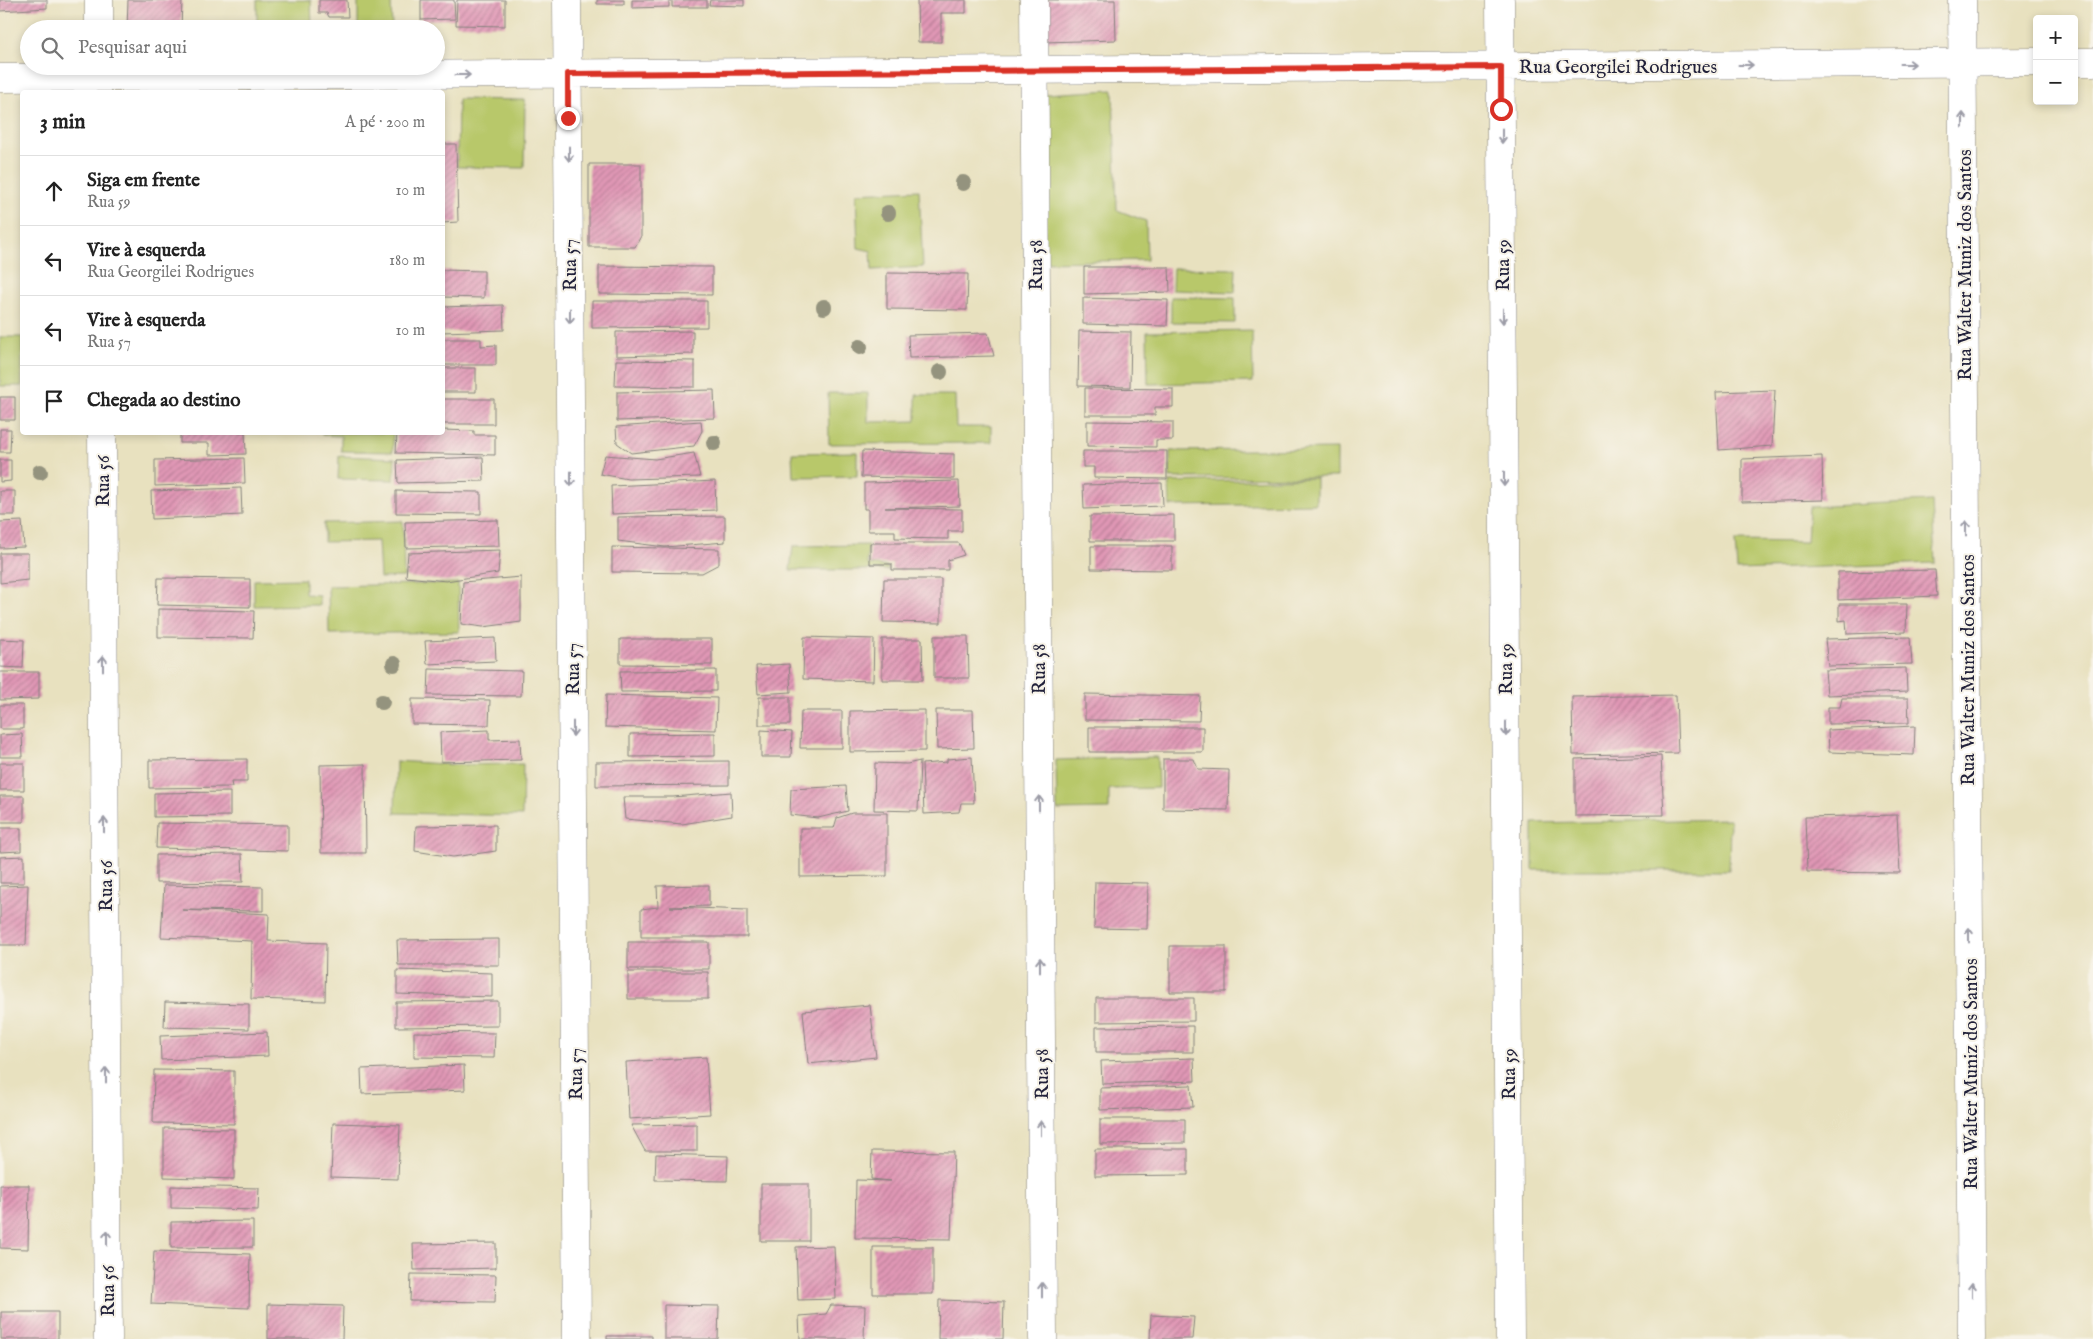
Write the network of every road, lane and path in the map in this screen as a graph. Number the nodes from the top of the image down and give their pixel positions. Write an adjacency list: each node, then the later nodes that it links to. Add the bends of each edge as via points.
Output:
1 (99, 0): 6 (street)
2 (567, 0): 13 (street, Rua 57)
3 (1034, 0): 12 (street, Rua 58)
4 (1500, 0): 11 (street, Rua 59)
5 (1962, 0): 10 (street, Rua Walter Muniz dos Santos)
6 (99, 20)
7 (2033, 62): 10 (street, Rua Georgilei Rodrigues)
8 (2078, 62): 9 (street)
9 (2093, 62)
10 (1962, 63): 11 (street, Rua Georgilei Rodrigues, one-way to 10); 21 (street, Rua Walter Muniz dos Santos, one-way to 10)
11 (1501, 67): 12 (street, Rua Georgilei Rodrigues); 20 (street, Rua 59, one-way to 20)
12 (1034, 70): 13 (street, Rua Georgilei Rodrigues); 19 (street, Rua 58, one-way to 12)
13 (568, 74): 15 (street, Rua Georgilei Rodrigues, one-way to 13); 18 (street, Rua 57, one-way to 18)
14 (0, 78): 15 (street, Rua Georgilei Rodrigues)
15 (100, 79)
16 (102, 435): 17 (street, Rua 56, one-way to 16)
17 (108, 1339)
18 (577, 1339)
19 (1042, 1339)
20 (1510, 1339)
21 (1972, 1339)

